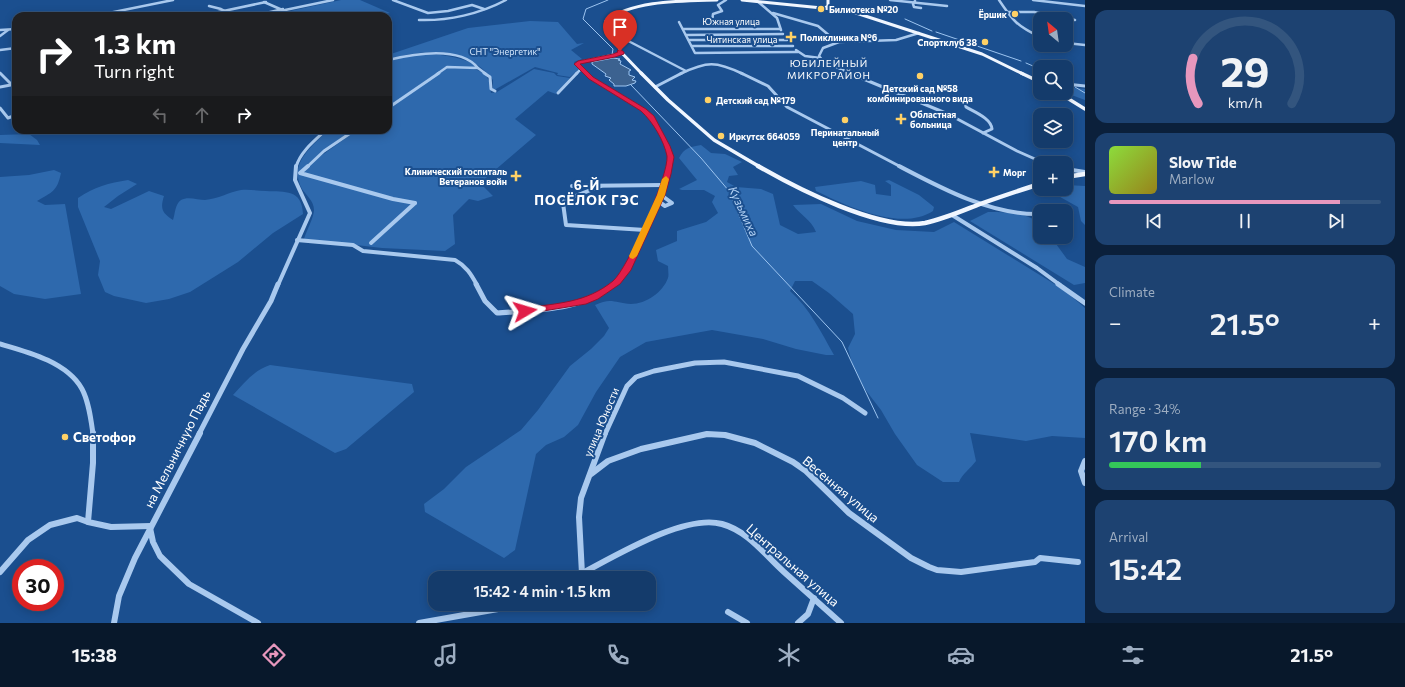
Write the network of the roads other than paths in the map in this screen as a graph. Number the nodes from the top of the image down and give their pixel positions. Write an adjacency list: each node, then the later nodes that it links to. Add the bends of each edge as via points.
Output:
1 (173, 0): 22 (street)
2 (261, 0): 14 (street)
3 (332, 0): 21 (street)
4 (393, 0): 20 (street, via 428,14 472,5)
5 (506, 0): 20 (street)
6 (717, 0): 40 (main road, via 633,6 607,19 606,24)
7 (726, 0): 34 (street, via 718,5 722,11 713,14)
8 (745, 0): 9 (main road)
9 (756, 0): 15 (main road, via 812,7); 29 (street)
10 (890, 0): 13 (street)
11 (999, 0): 30 (street)
12 (1033, 0): 18 (street)
13 (915, 1): 17 (street); 19 (street, via 914,7)
14 (266, 2): 21 (street); 23 (street)
15 (827, 4): 41 (main road)
16 (209, 6): 23 (street)
17 (947, 6)
18 (1085, 6)
19 (921, 8)
20 (484, 9): 31 (street, via 464,15)
21 (285, 10): 26 (street); 27 (street); 28 (street)
22 (119, 11): 24 (street)
23 (225, 11): 25 (street)
24 (114, 12)
25 (220, 12)
26 (275, 12)
27 (278, 12)
28 (289, 12)
29 (768, 12): 35 (street, via 777,18); 46 (street, via 818,26)
30 (1007, 12): 32 (street, via 1034,12); 43 (street, via 1013,21)
31 (419, 20)
32 (1075, 20)
33 (679, 22): 36 (street)
34 (712, 22)
35 (780, 28): 36 (street, Южная улица); 42 (street)
36 (683, 29): 44 (street)
37 (0, 30): 38 (street)
38 (8, 30): 39 (street); 45 (street)
39 (12, 30)
40 (613, 33): 58 (main road); 63 (street)
41 (919, 33): 49 (street, via 896,40); 65 (main road, via 982,54)
42 (783, 34): 44 (street); 48 (street)
43 (1033, 34)
44 (686, 35): 47 (street)
45 (0, 36)
46 (832, 38): 49 (street); 50 (street, via 833,42)
47 (690, 40): 48 (street); 53 (street)
48 (787, 40): 54 (street)
49 (850, 41): 50 (street)
50 (830, 44): 59 (street, via 820,50)
51 (1073, 44): 52 (street)
52 (1085, 45)
53 (692, 46): 54 (street, Читинская улица); 57 (street, via 695,52)
54 (793, 46): 57 (street)
55 (12, 49): 56 (street)
56 (0, 50)
57 (798, 52): 59 (street, via 808,57)
58 (622, 53): 62 (street, via 578,62); 70 (main road)
59 (820, 58): 79 (street, via 833,66 943,112)
60 (392, 59): 61 (street, via 434,53 471,61)
61 (478, 68): 71 (street, via 490,77 491,89); 75 (street, via 447,67)
62 (581, 69): 72 (street); 88 (street, via 651,117 670,152 670,163)
63 (686, 71): 70 (street); 92 (street, via 718,64 744,74 768,86 798,114 934,184)
64 (0, 73): 66 (street)
65 (1033, 78)
66 (12, 85): 69 (street)
67 (1073, 85): 68 (street)
68 (1085, 86)
69 (0, 87)
70 (655, 88): 94 (main road, via 695,125 727,149 828,202 898,223 924,223)
71 (494, 91)
72 (558, 93)
73 (1070, 100): 77 (main road)
74 (971, 101): 79 (street, via 965,103 966,107 992,126 992,129)
75 (392, 105)
76 (0, 108): 78 (street, via 8,118)
77 (1085, 109)
78 (12, 116)
79 (983, 133): 82 (street)
80 (322, 134): 96 (street, на Мельничную Падь, via 300,156 295,165 294,179 310,213)
81 (349, 134): 97 (street, via 324,151 300,173 415,203)
82 (1033, 158)
83 (1073, 170): 84 (street)
84 (1085, 173): 85 (main road)
85 (1073, 175)
86 (572, 186): 87 (street)
87 (600, 186): 88 (street); 95 (street, via 565,200 563,203 567,226)
88 (663, 186): 90 (street)
89 (1033, 186): 92 (main road)
90 (661, 195): 91 (street); 91 (street, via 672,203 665,206)
91 (658, 201): 95 (street)
92 (980, 204): 93 (street); 94 (main road)
93 (1033, 214)
94 (952, 216): 98 (street, via 1038,268)
95 (645, 230): 96 (street, via 624,274 595,297 583,302 540,310 505,313 493,310 466,267 455,260 363,251 353,245)
96 (297, 240): 105 (street, на Мельничную Падь, via 275,292)
97 (371, 243)
98 (1085, 303)
99 (0, 344): 104 (street, via 33,354 53,364 72,378 82,390 93,431)
100 (865, 413): 102 (street, улица Юности, via 826,389 798,376 782,372 724,362 695,363 654,371 636,377 627,386 605,433)
101 (1085, 461): 103 (street, via 1081,471)
102 (591, 474): 106 (street, Весенняя улица, via 608,461 642,449 696,436 725,435 755,443 793,462 806,471 849,513 911,558 937,570 961,572 1035,562 1040,558); 107 (street, улица Юности, via 581,498 579,517)
103 (1085, 483)
104 (88, 522): 105 (street, via 116,528); 109 (street, via 77,518 50,525 28,540)
105 (150, 527): 113 (street, на Мельничную Падь, via 126,577); 114 (street, via 152,542 160,556 189,584)
106 (1078, 562)
107 (582, 571)
108 (588, 571): 110 (street, Центральная улица, via 662,534 694,523 711,522 732,528 753,542)
109 (0, 572)
110 (814, 598): 117 (street, via 808,614); 118 (street, Центральная улица)
111 (492, 611): 115 (street)
112 (728, 612): 116 (street)
113 (114, 623)
114 (258, 623)
115 (419, 623)
116 (747, 623)
117 (798, 623)
118 (841, 623)

